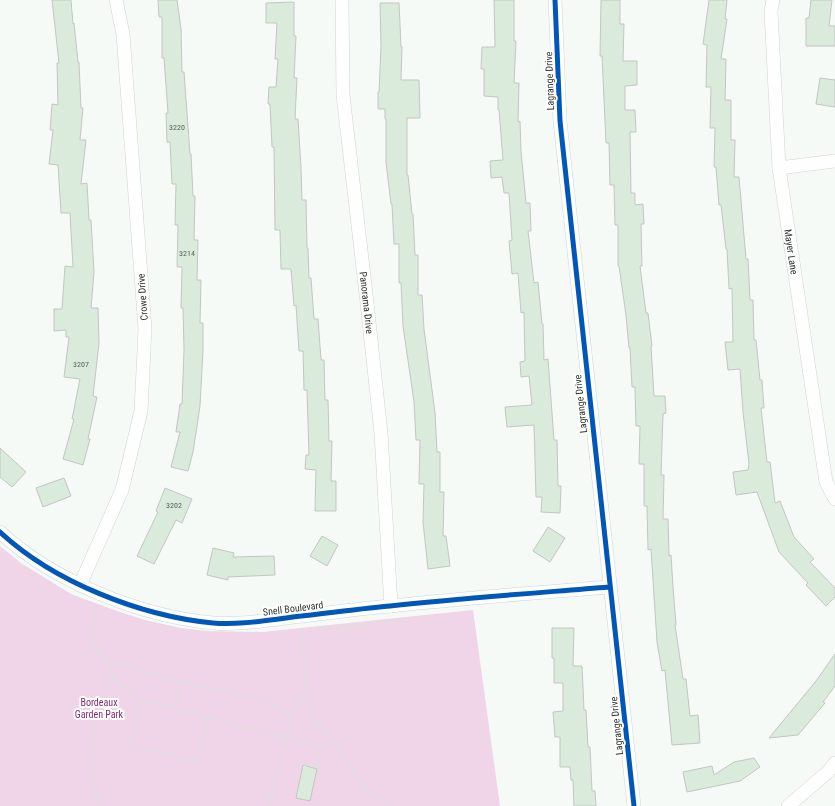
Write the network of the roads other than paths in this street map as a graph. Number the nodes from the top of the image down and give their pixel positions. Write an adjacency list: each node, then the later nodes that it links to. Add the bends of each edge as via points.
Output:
1 (116, 0): 9 (street, Crowe Drive, via 123,34 145,329 141,411 122,490)
2 (342, 0): 11 (street, Panorama Drive, via 343,95 381,433)
3 (555, 0): 10 (street, Lagrange Drive, via 560,121)
4 (773, 0): 6 (street, Mayer Lane, via 771,11)
5 (835, 161): 6 (street)
6 (779, 168): 7 (street, Mayer Lane, via 826,482)
7 (835, 499)
8 (0, 532): 9 (street, Snell Boulevard, via 39,562)
9 (80, 585): 11 (street, Snell Boulevard, via 150,612 214,623 256,622)
10 (609, 587): 11 (street, Snell Boulevard); 13 (street, Lagrange Drive)
11 (391, 606)
12 (835, 763): 14 (street)
13 (634, 806)
14 (788, 806)

